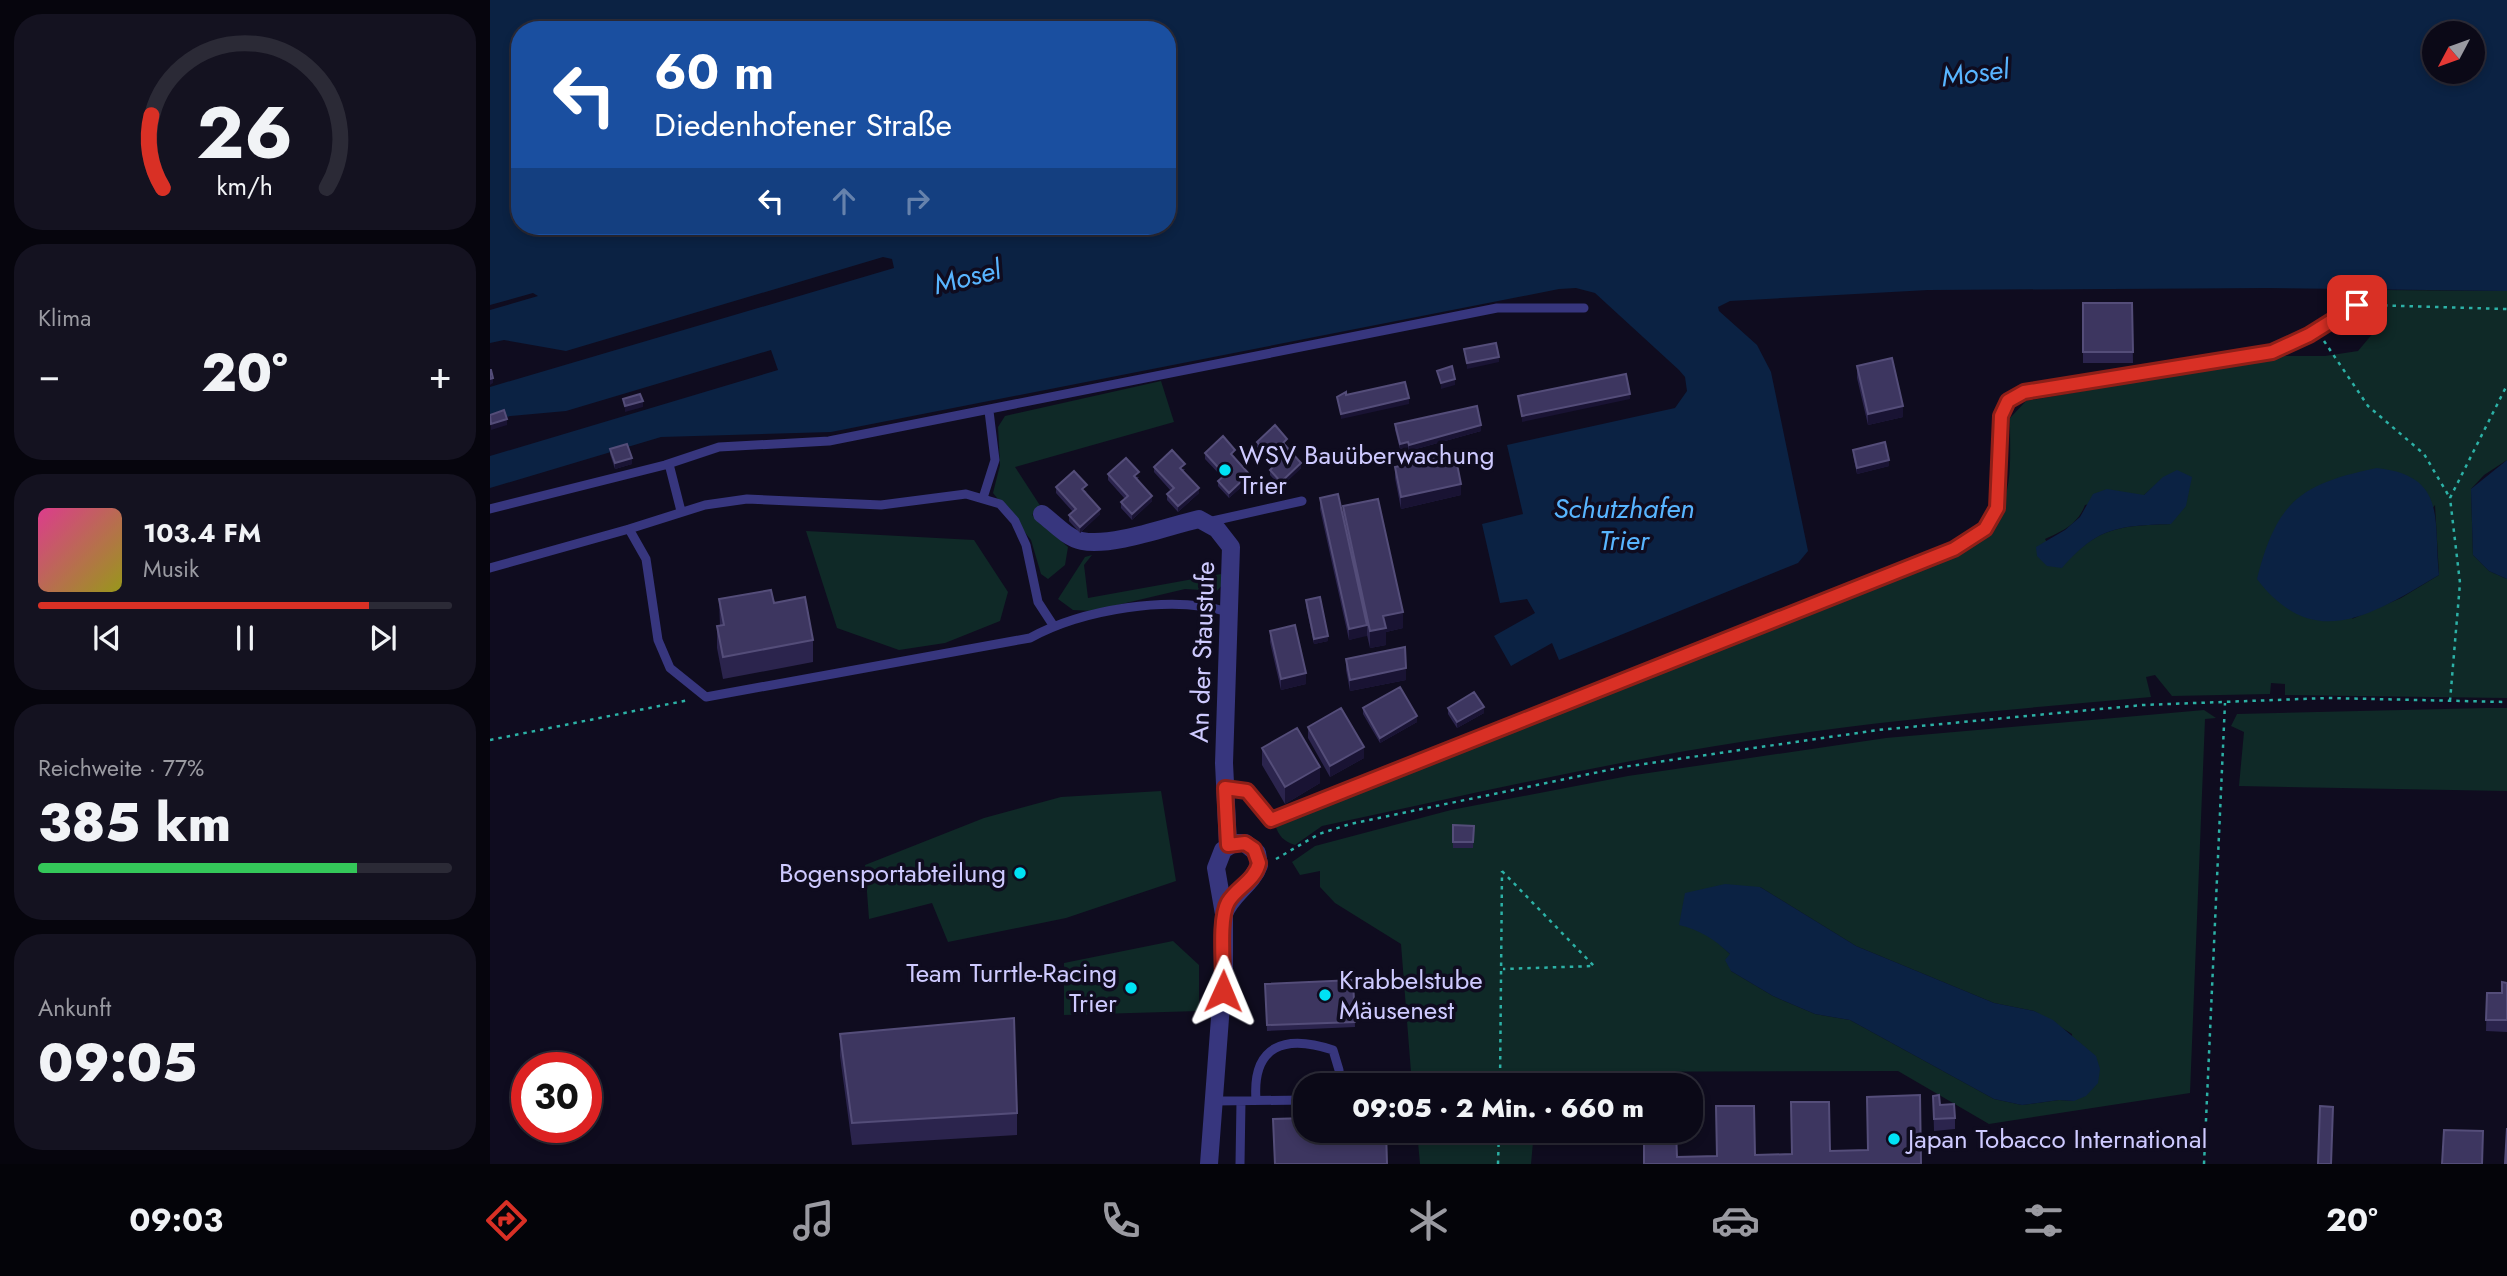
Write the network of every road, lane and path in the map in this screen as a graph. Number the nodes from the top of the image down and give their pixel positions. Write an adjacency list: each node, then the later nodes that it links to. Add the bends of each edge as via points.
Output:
1 (2357, 305): 3 (path); 4 (lane)
2 (1584, 308): 6 (lane, via 1497,308)
3 (2507, 309)
4 (2317, 330): 9 (path, via 2368,406 2424,454); 24 (lane, via 2272,352 2024,392 2008,401 2001,416 1997,508 1985,529 1954,549 1271,820 1247,791)
5 (2507, 385): 9 (path)
6 (989, 411): 7 (lane, via 829,440 719,447); 8 (lane, via 995,460)
7 (669, 464): 11 (lane); 12 (lane)
8 (983, 498): 12 (lane, via 966,494 846,506 747,499); 18 (lane, via 1000,504 1014,521 1026,545 1038,603)
9 (2450, 498): 20 (path, via 2460,583)
10 (1303, 501): 14 (lane)
11 (490, 509)
12 (681, 511): 15 (lane)
13 (1042, 513): 14 (street, An der Staustufe, via 1082,541 1104,541 1199,519)
14 (1208, 522): 17 (street, An der Staustufe, via 1231,547)
15 (629, 529): 16 (lane); 19 (lane, via 646,559 658,640 670,668)
16 (490, 568)
17 (1228, 612): 18 (lane, via 1203,604 1148,607); 24 (street, An der Staustufe)
18 (1053, 625): 19 (lane, via 1030,638)
19 (706, 697): 23 (path)
20 (2450, 701): 21 (path); 22 (path, via 2328,698)
21 (2507, 702)
22 (2225, 703): 26 (path, via 2143,705 1878,730 1623,767 1350,824 1319,834 1287,855); 41 (path)
23 (490, 740)
24 (1225, 788): 25 (street, An der Staustufe)
25 (1228, 845): 26 (street, via 1245,843 1254,849); 27 (street, via 1219,855)
26 (1259, 863): 28 (street)
27 (1217, 878): 28 (street, via 1225,884); 29 (street)
28 (1245, 884): 29 (street, via 1228,901)
29 (1224, 914): 35 (street, via 1223,1017)
30 (1503, 969): 30 (path, via 1502,941 1502,871 1594,967); 32 (path)
31 (1339, 1073): 33 (lane, via 1333,1050 1318,1045 1288,1044 1269,1050 1260,1063)
32 (1500, 1073)
33 (1256, 1100): 34 (lane); 36 (lane)
34 (1293, 1100)
35 (1215, 1101): 36 (lane); 38 (street)
36 (1241, 1101): 39 (lane)
37 (1499, 1143): 40 (path)
38 (1209, 1164)
39 (1240, 1164)
40 (1498, 1164)
41 (2204, 1164)

